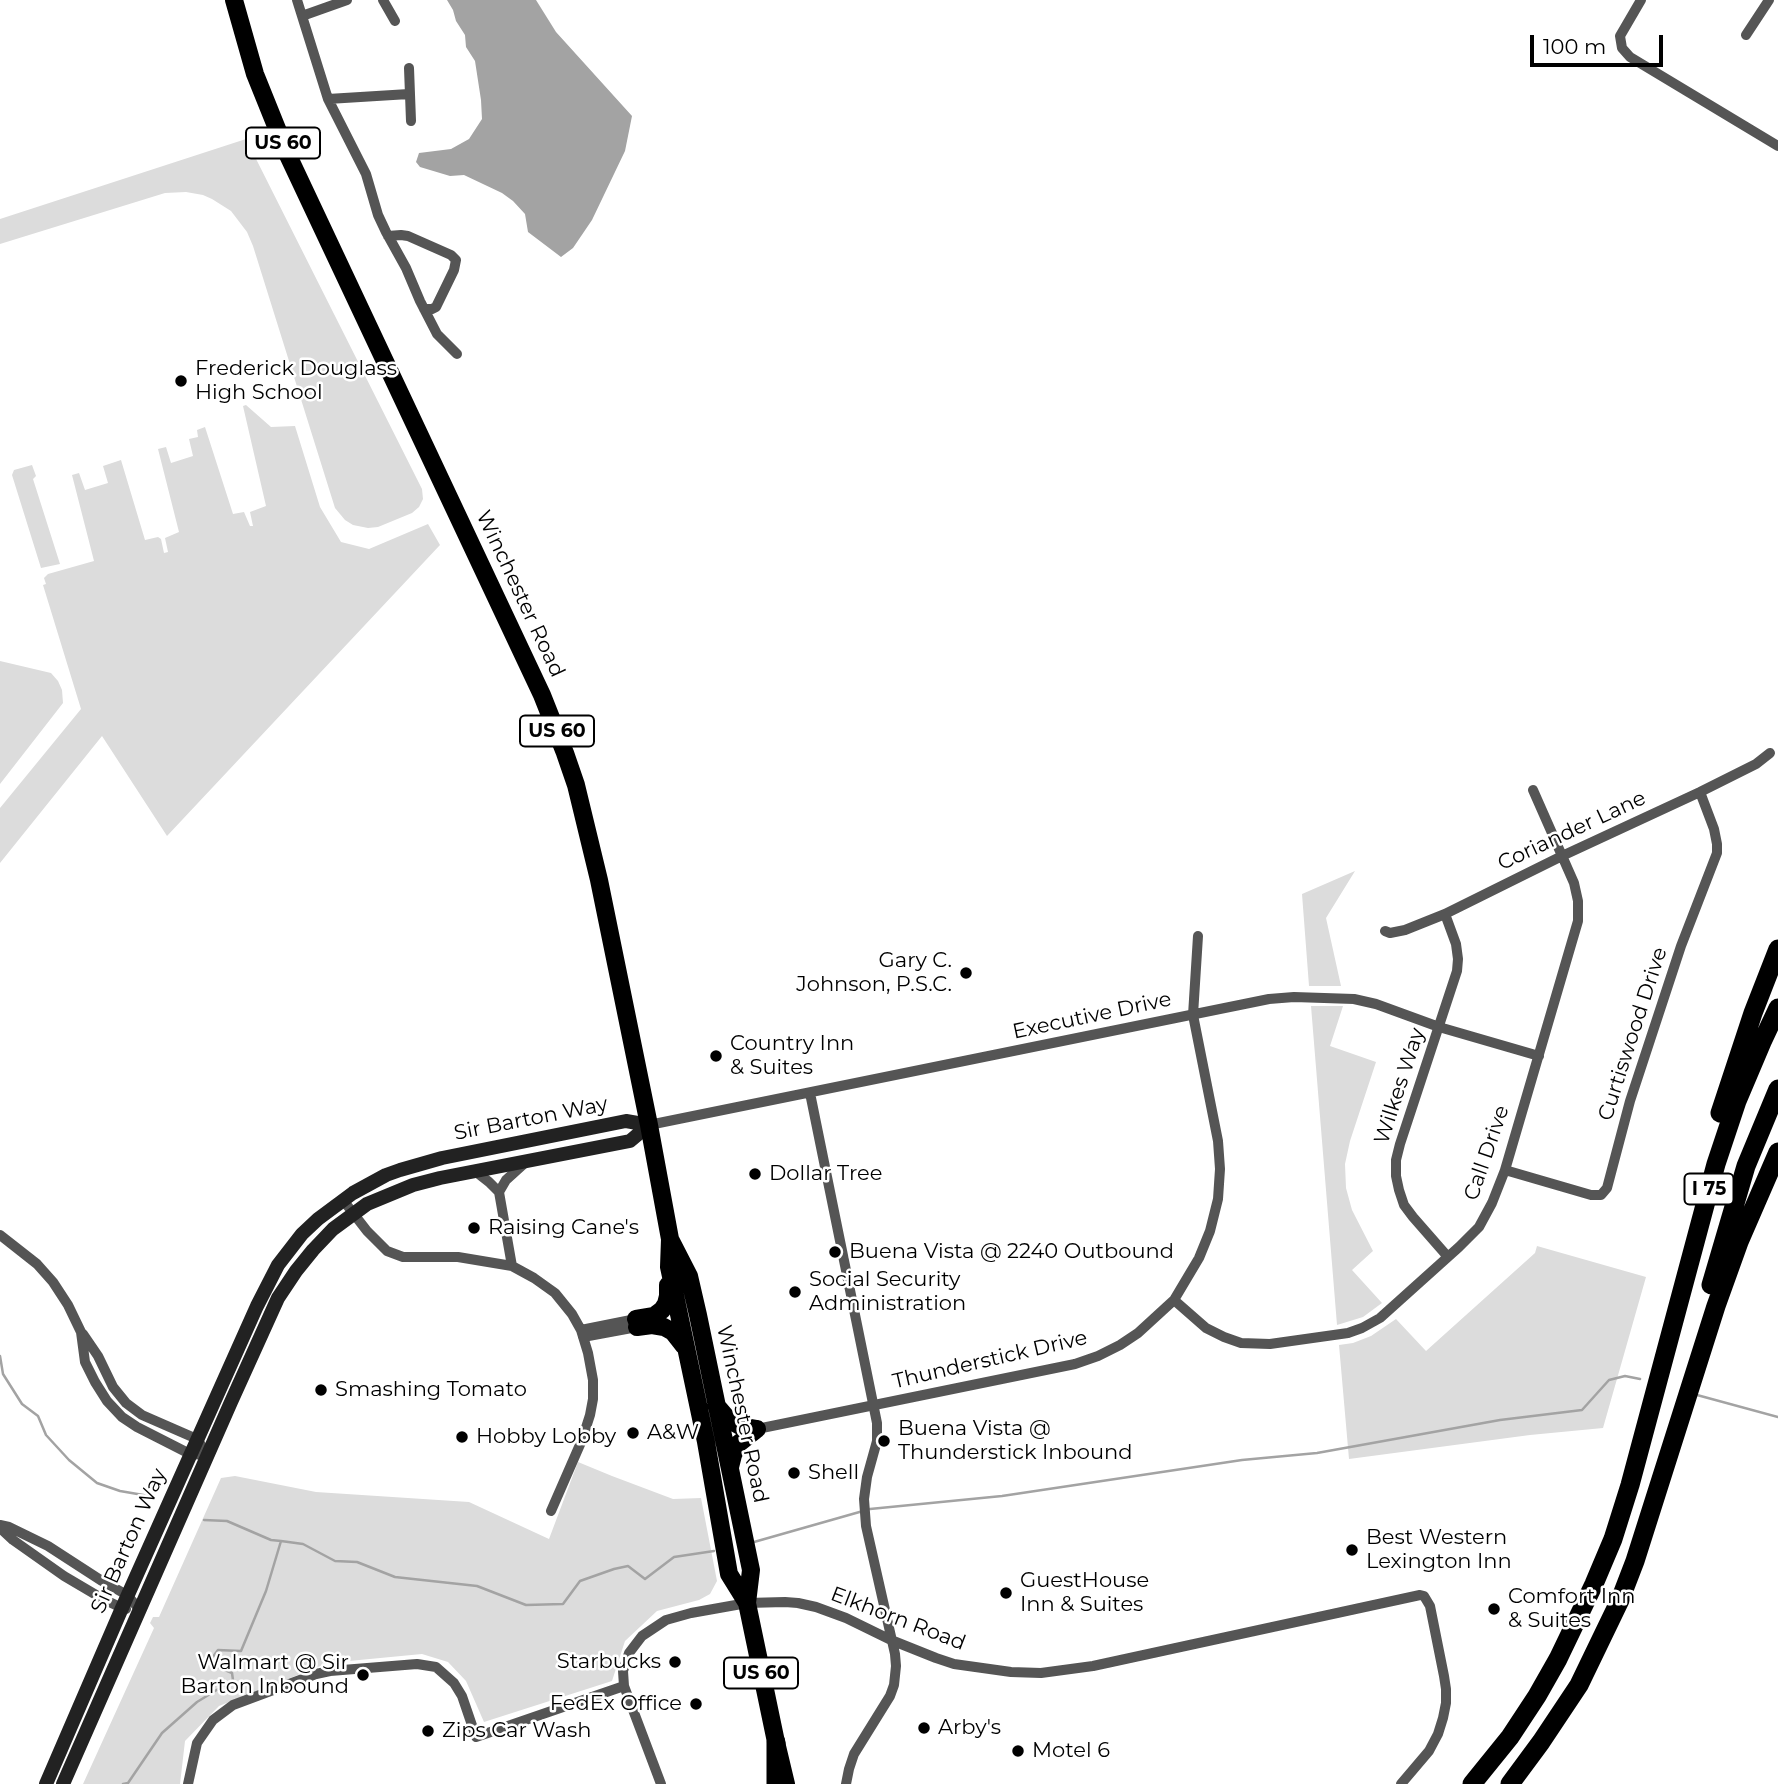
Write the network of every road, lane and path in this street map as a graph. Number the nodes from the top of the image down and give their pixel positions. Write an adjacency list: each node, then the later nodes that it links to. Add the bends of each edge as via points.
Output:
1 (234, 0): 32 (highway, Winchester Road / US 60, via 255,74 286,151 542,695 565,753 585,817)
2 (297, 0): 7 (street)
3 (347, 0): 7 (street)
4 (383, 0): 8 (street)
5 (1641, 0): 14 (street, via 1620,36 1630,57)
6 (1769, 0): 9 (street)
7 (302, 16): 12 (street)
8 (395, 21)
9 (1746, 36)
10 (409, 68): 11 (street)
11 (410, 94): 12 (street); 13 (street)
12 (328, 99): 15 (street, via 366,174)
13 (411, 121)
14 (1778, 146)
15 (388, 236): 16 (street); 16 (street, via 408,236 456,260 436,307)
16 (424, 309): 17 (street, via 437,334)
17 (457, 354)
18 (1770, 753): 20 (street, Coriander Lane)
19 (1533, 790): 21 (street, Call Drive)
20 (1700, 792): 21 (street, Coriander Lane); 35 (street, Curtiswood Drive, via 1714,829 1717,853 1683,939 1607,1188 1601,1195 1591,1195)
21 (1562, 856): 22 (street, Coriander Lane); 29 (street, Call Drive, via 1574,883 1578,921)
22 (1445, 914): 23 (street, Coriander Lane, via 1405,930); 28 (street, Wilkes Way, via 1458,960)
23 (1385, 931)
24 (1198, 936): 27 (street, Thunderstick Drive)
25 (1778, 949): 50 (highway, via 1716,1126)
26 (1778, 1008): 50 (highway, I 75, via 1737,1101 1716,1164)
27 (1193, 1015): 28 (street, Executive Drive, via 1269,999 1354,999); 31 (street, Executive Drive); 45 (street, Thunderstick Drive, via 1218,1141 1218,1199 1199,1258)
28 (1439, 1027): 29 (street, Executive Drive); 42 (street, Wilkes Way, via 1400,1144 1396,1176 1404,1205)
29 (1539, 1056): 35 (street, Call Drive)
30 (1778, 1088): 54 (highway, I 75, via 1729,1222)
31 (810, 1093): 32 (street, Executive Drive); 52 (street)
32 (649, 1125): 34 (main road, Sir Barton Way, via 630,1141); 38 (main road, Sir Barton Way, via 626,1121 442,1158 386,1175); 41 (highway, Winchester Road / US 60)
33 (1778, 1152): 54 (highway, via 1739,1242)
34 (527, 1161): 36 (main road, Sir Barton Way); 37 (street)
35 (1505, 1170): 42 (street, Call Drive, via 1486,1216)
36 (475, 1171): 37 (street); 39 (main road, Sir Barton Way, via 413,1185)
37 (499, 1192): 43 (street)
38 (343, 1200): 39 (street); 55 (main road, Sir Barton Way, via 302,1234 278,1265)
39 (354, 1213): 43 (street, via 387,1251 403,1257 458,1257); 57 (main road, Sir Barton Way, via 313,1250 278,1298)
40 (0, 1235): 47 (street, via 53,1282)
41 (670, 1239): 44 (highway, Winchester Road / US 60); 51 (highway, Winchester Road / US 60, via 689,1276)
42 (1448, 1257): 45 (street, Call Drive, via 1380,1318 1331,1336 1241,1343 1206,1328)
43 (512, 1266): 48 (street, via 555,1293)
44 (669, 1267): 46 (highway, via 666,1304 654,1316); 49 (highway, Winchester Road / US 60)
45 (1174, 1300): 52 (street, Thunderstick Drive, via 1138,1333 1098,1356)
46 (636, 1323): 48 (street); 49 (highway, via 664,1327)
47 (81, 1332): 55 (street, via 126,1404); 56 (street, via 85,1362 107,1401 137,1427)
48 (582, 1334): 59 (street, via 593,1399 582,1440)
49 (687, 1351): 64 (highway, Winchester Road / US 60, via 730,1574)
50 (1660, 1377): 77 (highway, I 75, via 1630,1485 1589,1597 1537,1696)
51 (716, 1405): 53 (highway, via 728,1419); 58 (highway, Winchester Road / US 60)
52 (873, 1405): 53 (street, Thunderstick Drive); 66 (street, via 877,1441 867,1477 865,1518)
53 (757, 1429): 58 (highway, via 738,1444)
54 (1675, 1436): 78 (highway, I 75, via 1620,1600 1578,1685)
55 (197, 1439): 56 (main road, Sir Barton Way); 57 (street)
56 (190, 1454): 57 (street); 63 (main road, Sir Barton Way)
57 (208, 1455): 65 (main road, Sir Barton Way)
58 (730, 1470): 64 (highway, Winchester Road / US 60, via 751,1570)
59 (551, 1511)
60 (0, 1526): 61 (street); 62 (street)
61 (58, 1553): 62 (street); 63 (street, via 102,1581)
62 (50, 1566): 63 (street)
63 (124, 1602): 65 (street); 69 (main road, Sir Barton Way)
64 (747, 1603): 66 (street, Elkhorn Road, via 785,1601 816,1607); 67 (street, Elkhorn Road, via 666,1620 642,1636 629,1653); 68 (highway, Winchester Road / US 60)
65 (140, 1610): 70 (main road, Sir Barton Way)
66 (891, 1640): 75 (street, via 894,1685 854,1754); 76 (street, Elkhorn Road, via 960,1665 1041,1673 1424,1596 1442,1664 1446,1703 1429,1751)
67 (624, 1686): 71 (street, via 476,1737 462,1696 436,1667 417,1664 316,1674 233,1705 214,1720 197,1743); 72 (street)
68 (776, 1742): 73 (highway); 74 (highway, Winchester Road / US 60)
69 (46, 1784)
70 (63, 1784)
71 (188, 1784)
72 (661, 1784)
73 (776, 1784)
74 (786, 1784)
75 (846, 1784)
76 (1401, 1784)
77 (1472, 1784)
78 (1510, 1784)

